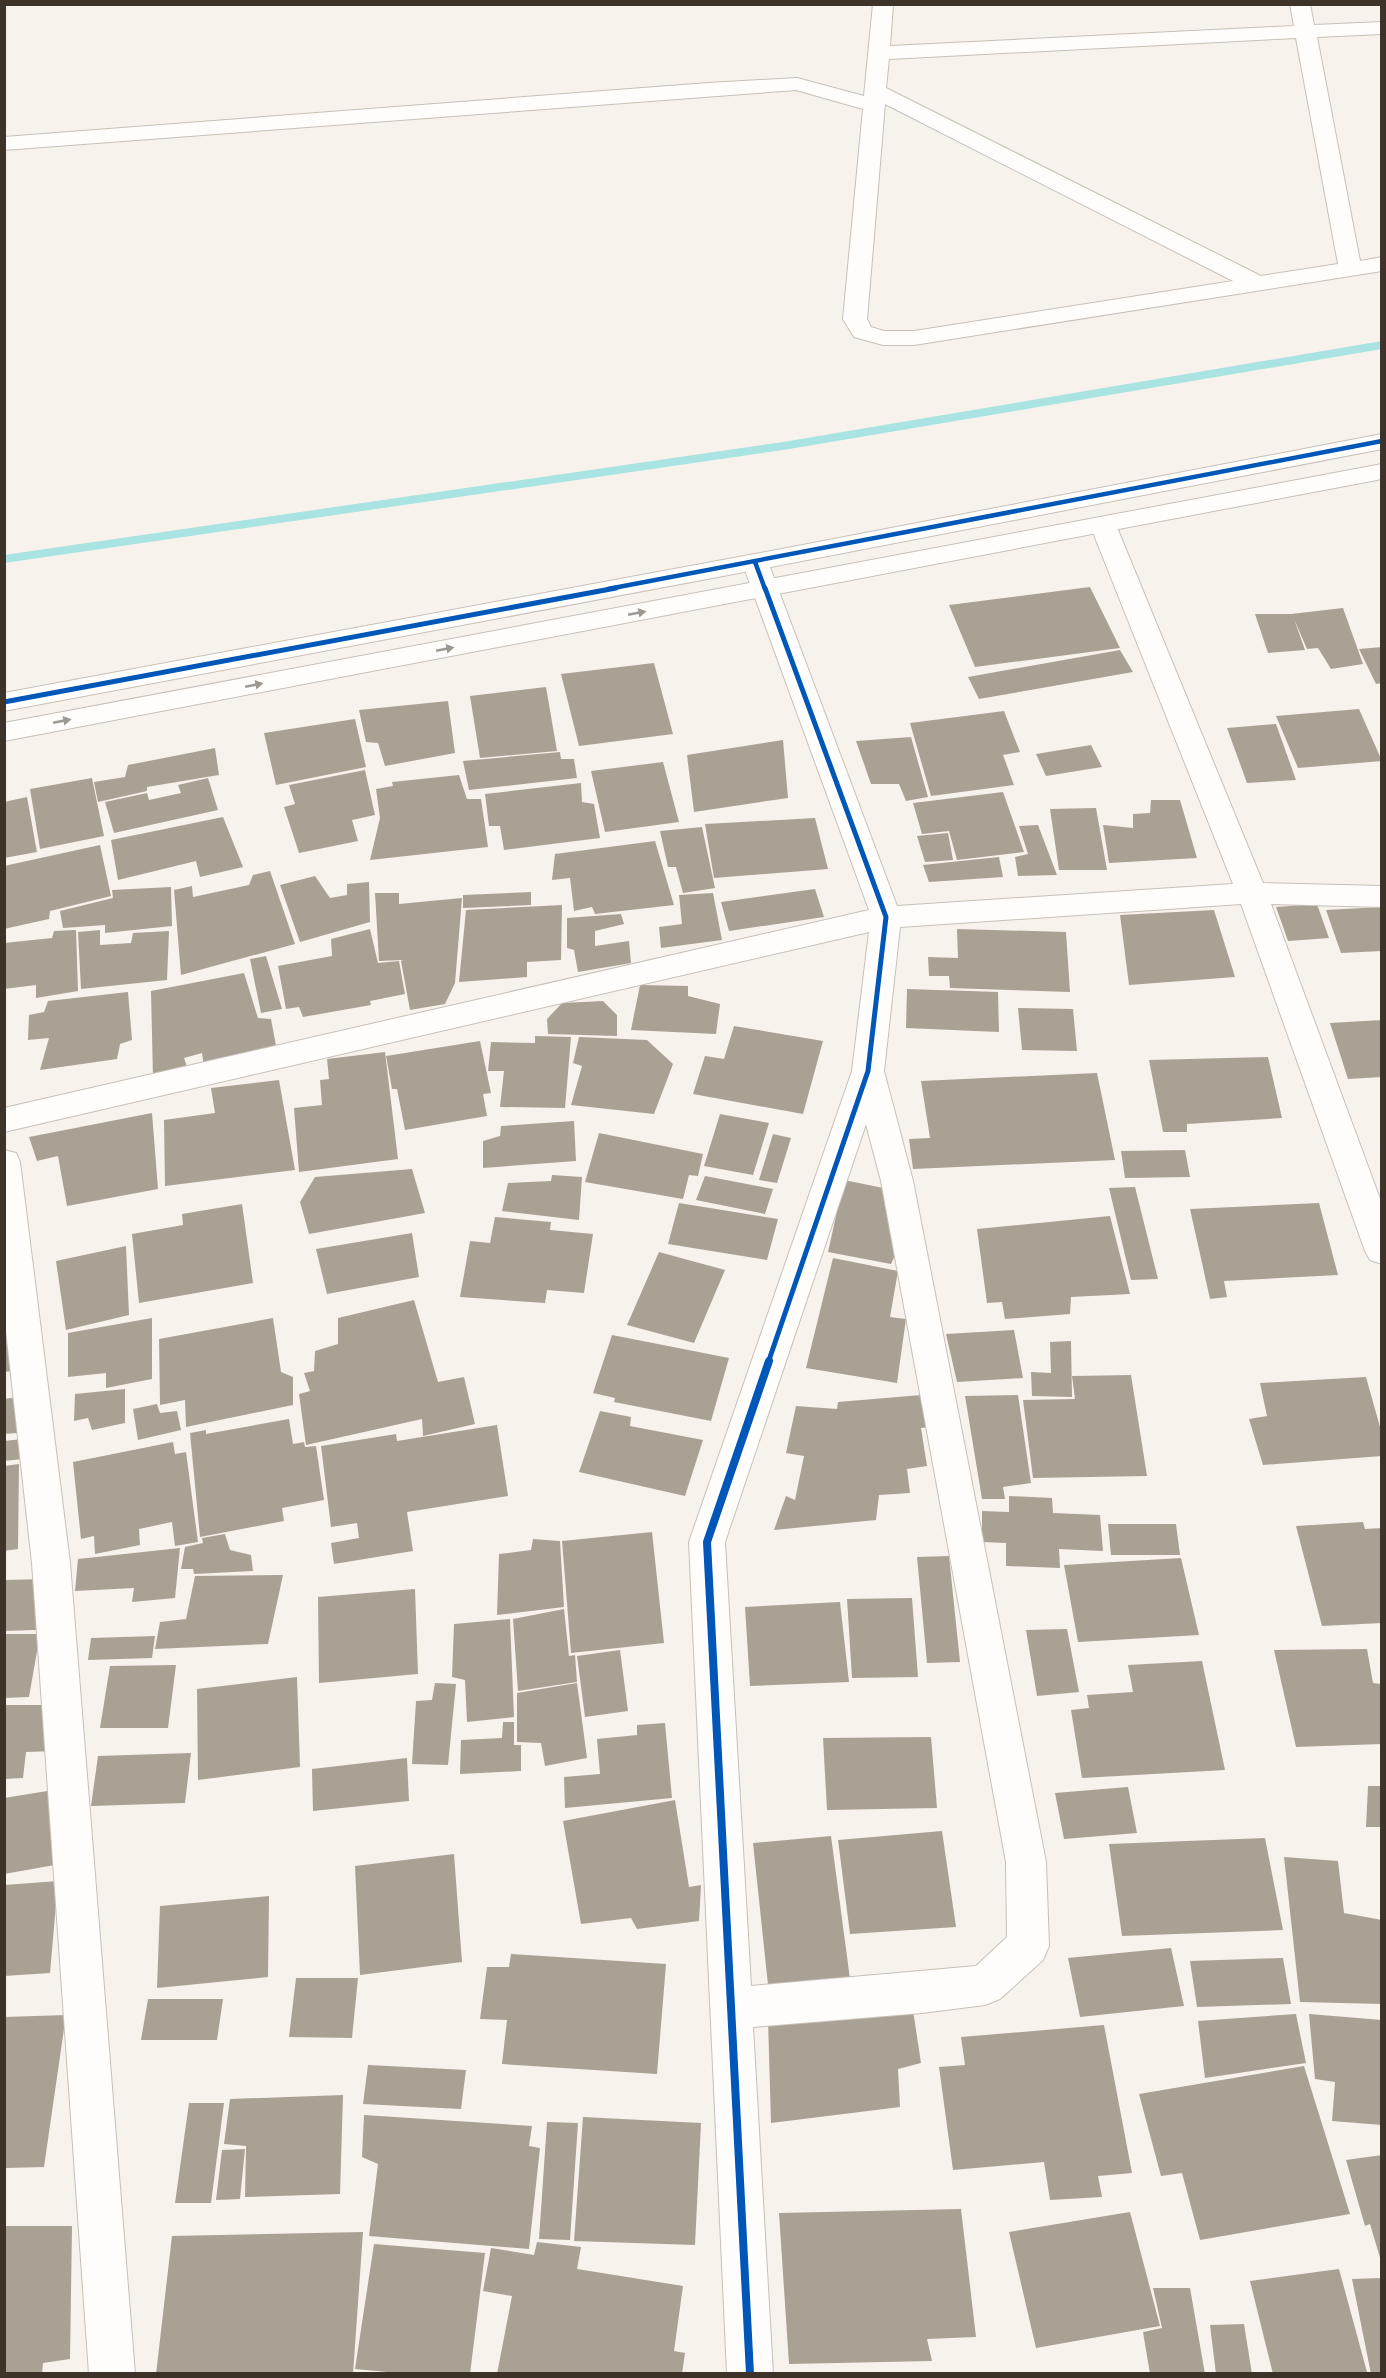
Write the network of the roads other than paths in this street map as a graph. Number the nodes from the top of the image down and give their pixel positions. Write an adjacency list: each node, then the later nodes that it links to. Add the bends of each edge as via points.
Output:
1 (883, 4): 5 (street)
2 (1300, 4): 4 (street)
3 (1382, 28): 4 (street)
4 (1305, 30): 5 (street); 9 (street)
5 (878, 53): 6 (street)
6 (875, 98): 7 (street, via 797,84); 10 (street); 10 (street, via 855,319 862,332 883,338 914,338)
7 (4, 144)
8 (1382, 264): 9 (street)
9 (1350, 269): 10 (street)
10 (1256, 283)
11 (1382, 441): 14 (street)
12 (1382, 471): 13 (street)
13 (1103, 525): 14 (street); 17 (street)
14 (760, 576): 15 (street); 16 (street, one-way to 14); 19 (street)
15 (4, 702)
16 (4, 732)
17 (1252, 893): 18 (street); 19 (street); 23 (street)
18 (1382, 897)
19 (885, 916): 20 (street); 21 (street)
20 (868, 1071): 24 (street, via 707,1542); 24 (street, via 897,1181 1026,1862 1028,1946 986,1985)
21 (4, 1120)
22 (4, 1162): 25 (street, via 51,1563)
23 (1382, 1251)
24 (732, 2008): 26 (street)
25 (112, 2373)
26 (750, 2373)

